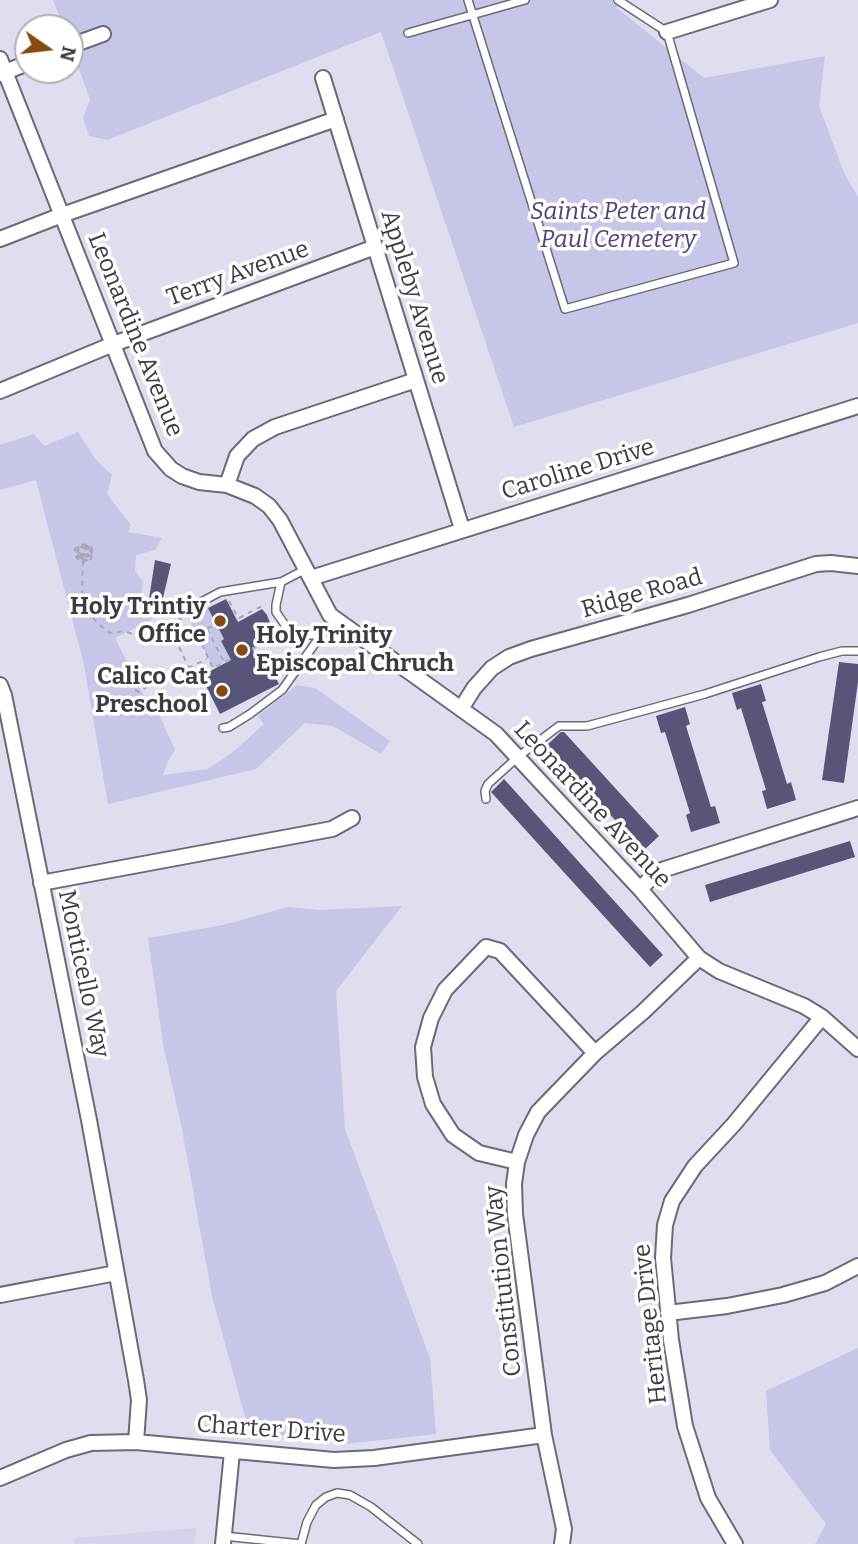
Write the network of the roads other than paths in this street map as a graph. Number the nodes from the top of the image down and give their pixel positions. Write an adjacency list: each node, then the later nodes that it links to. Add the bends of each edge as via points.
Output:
1 (468, 0): 5 (lane)
2 (525, 0): 5 (lane)
3 (618, 0): 6 (lane)
4 (770, 0): 6 (street)
5 (472, 16): 6 (lane, via 565,309 734,263); 7 (lane)
6 (667, 32)
7 (408, 33)
8 (103, 34): 9 (street)
9 (84, 41)
10 (2, 68): 13 (street, Leonardine Avenue)
11 (323, 78): 12 (street, Appleby Avenue)
12 (336, 119): 13 (street); 15 (street, Appleby Avenue)
13 (62, 215): 14 (street); 16 (street, Leonardine Avenue)
14 (0, 239)
15 (375, 247): 16 (street, Terry Avenue); 17 (street, Appleby Avenue)
16 (111, 345): 18 (street, Terry Avenue); 20 (street, Leonardine Avenue, via 155,451 182,476)
17 (416, 380): 20 (street, via 275,427 253,439 237,456); 21 (street, Appleby Avenue)
18 (0, 390)
19 (858, 406): 21 (street, Caroline Drive)
20 (227, 485): 23 (street, Leonardine Avenue, via 270,506)
21 (462, 529): 23 (street, Caroline Drive)
22 (858, 566): 30 (street, Ridge Road, via 816,564 531,649 492,668)
23 (309, 573): 24 (lane); 26 (street, Leonardine Avenue)
24 (281, 582): 25 (lane, via 220,592); 27 (lane, via 276,612 290,630)
25 (189, 613)
26 (337, 622): 27 (lane); 30 (street, Leonardine Avenue)
27 (321, 635): 31 (lane, via 282,690)
28 (858, 651): 32 (lane, via 819,657 587,726 559,726)
29 (0, 685): 36 (street, Monticello Way)
30 (461, 709): 32 (street, Leonardine Avenue)
31 (223, 728)
32 (519, 756): 33 (lane, via 488,784); 37 (street, Leonardine Avenue)
33 (486, 799)
34 (858, 808): 37 (street, via 665,869)
35 (352, 818): 36 (street, via 332,829)
36 (41, 883): 44 (street, Monticello Way)
37 (640, 889): 38 (street, Leonardine Avenue)
38 (699, 958): 39 (street, Leonardine Avenue); 41 (street, Constitution Way)
39 (822, 1017): 40 (street, Leonardine Avenue); 46 (street, Heritage Drive, via 695,1166 672,1201 663,1258)
40 (858, 1049)
41 (595, 1053): 42 (street, Constitution Way, via 538,1111); 42 (street, via 500,951 486,947 445,990 424,1047 425,1077 433,1104 453,1135 470,1147)
42 (517, 1162): 47 (street, Constitution Way, via 515,1214)
43 (858, 1266): 46 (street, via 825,1283 783,1295)
44 (116, 1273): 45 (street); 48 (street, Monticello Way, via 139,1399)
45 (0, 1295)
46 (668, 1313): 55 (street, Heritage Drive, via 685,1426 708,1498)
47 (544, 1435): 49 (street, Charter Drive, via 347,1460); 54 (street, Constitution Way, via 565,1529)
48 (135, 1442): 49 (street, Charter Drive); 50 (street, Charter Drive, via 91,1443)
49 (232, 1452): 51 (street)
50 (0, 1478)
51 (224, 1540): 52 (lane)
52 (301, 1544): 53 (lane, via 316,1506 337,1493 371,1507)
53 (418, 1544)
54 (562, 1544)
55 (735, 1544)

